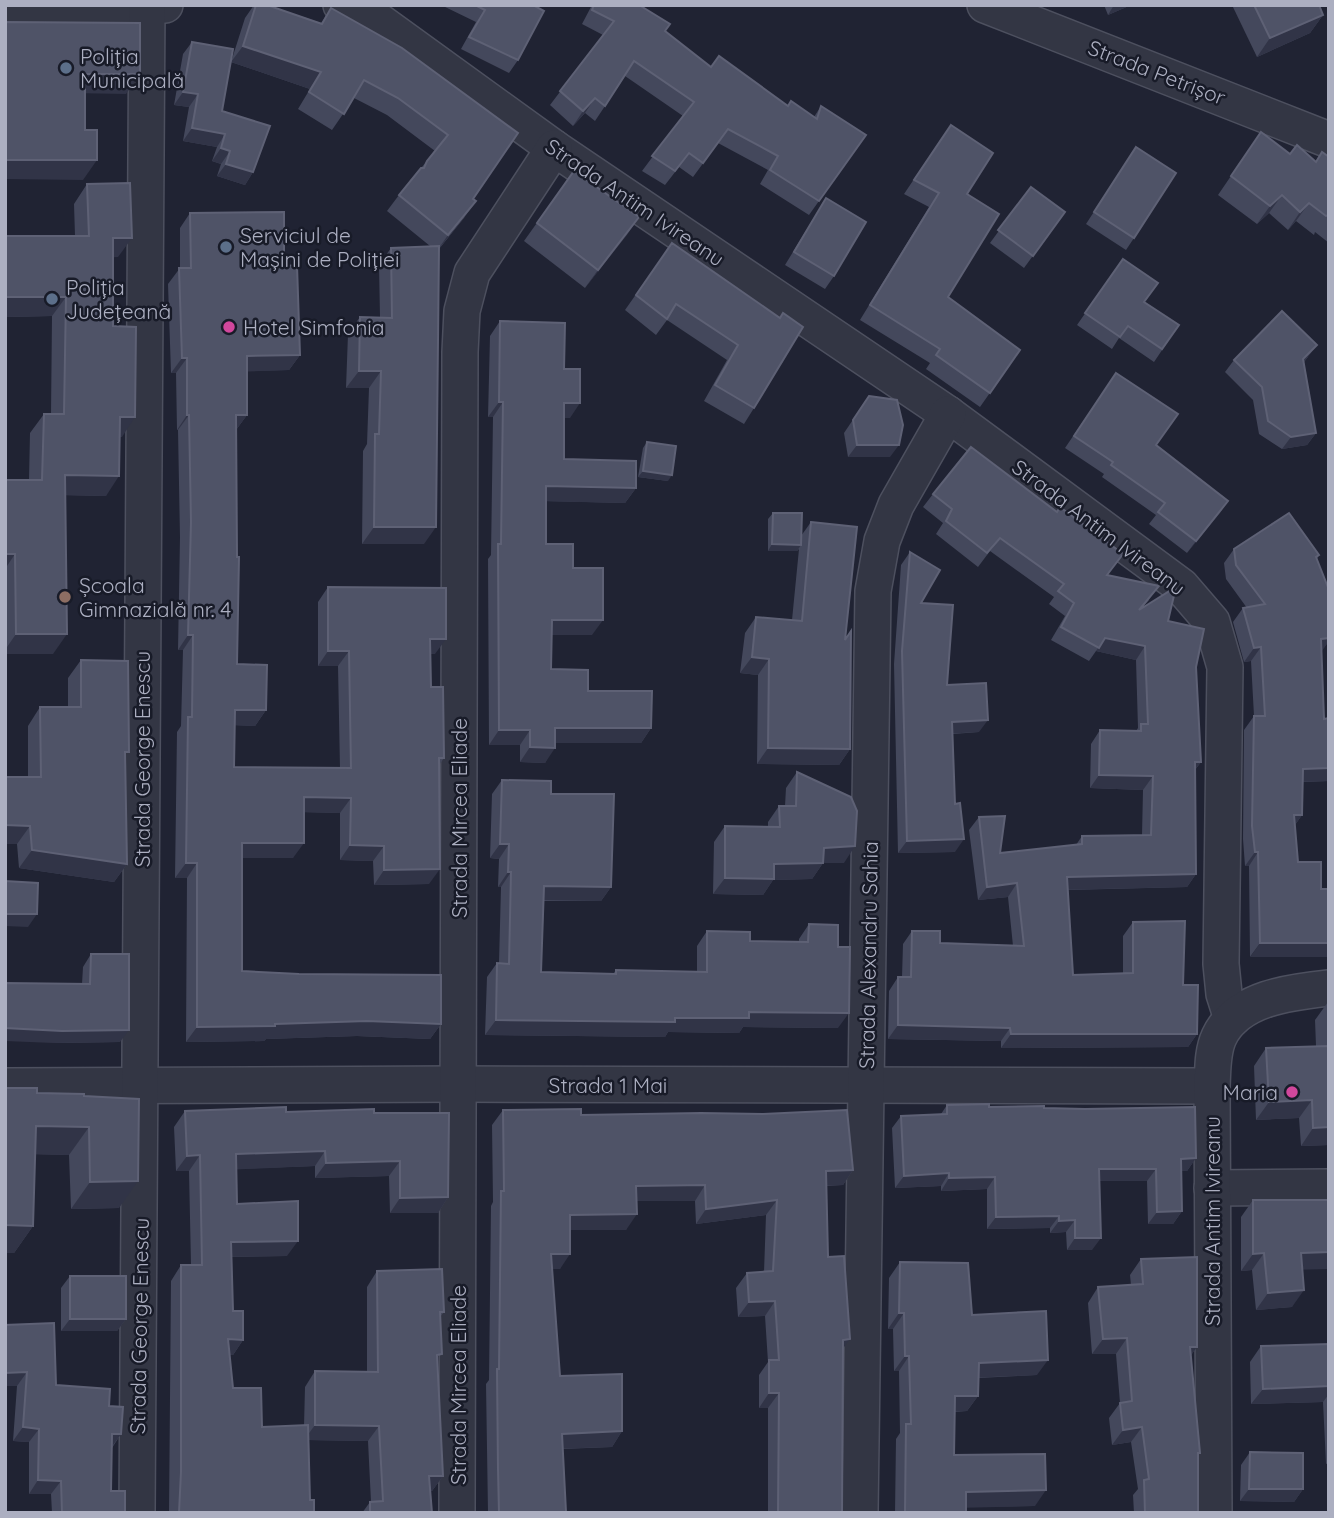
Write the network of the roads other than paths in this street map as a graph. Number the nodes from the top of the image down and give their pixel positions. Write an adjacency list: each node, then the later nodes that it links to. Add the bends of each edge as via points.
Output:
1 (165, 5): 4 (street)
2 (341, 5): 7 (street, Strada Antim Ivireanu, via 373,17)
3 (985, 5): 6 (street, Strada Petrișor)
4 (147, 6): 5 (street); 12 (street, Strada George Enescu)
5 (5, 10)
6 (1329, 140)
7 (554, 148): 8 (street, Strada Antim Ivireanu); 11 (street, Strada Mircea Eliade, via 472,273 462,311)
8 (948, 414): 10 (street, Strada Antim Ivireanu, via 1181,586 1212,622 1225,667 1221,964); 14 (street, Strada Alexandru Sahia, via 896,505 882,541 873,591)
9 (1329, 988): 10 (street, via 1280,995 1256,1003)
10 (1232, 1019): 15 (street, Strada Antim Ivireanu, via 1214,1052)
11 (459, 1084): 12 (street, Strada 1 Mai); 14 (street, Strada 1 Mai); 19 (street, Strada Mircea Eliade)
12 (141, 1085): 13 (street, Strada 1 Mai); 18 (street, Strada George Enescu)
13 (5, 1086)
14 (866, 1086): 15 (street, Strada 1 Mai); 20 (street, Strada Alexandru Sahia)
15 (1212, 1086): 17 (street, Strada Antim Ivireanu)
16 (1329, 1187): 17 (street)
17 (1212, 1188): 21 (street, Strada Antim Ivireanu)
18 (136, 1513)
19 (457, 1513)
20 (860, 1513)
21 (1214, 1513)

